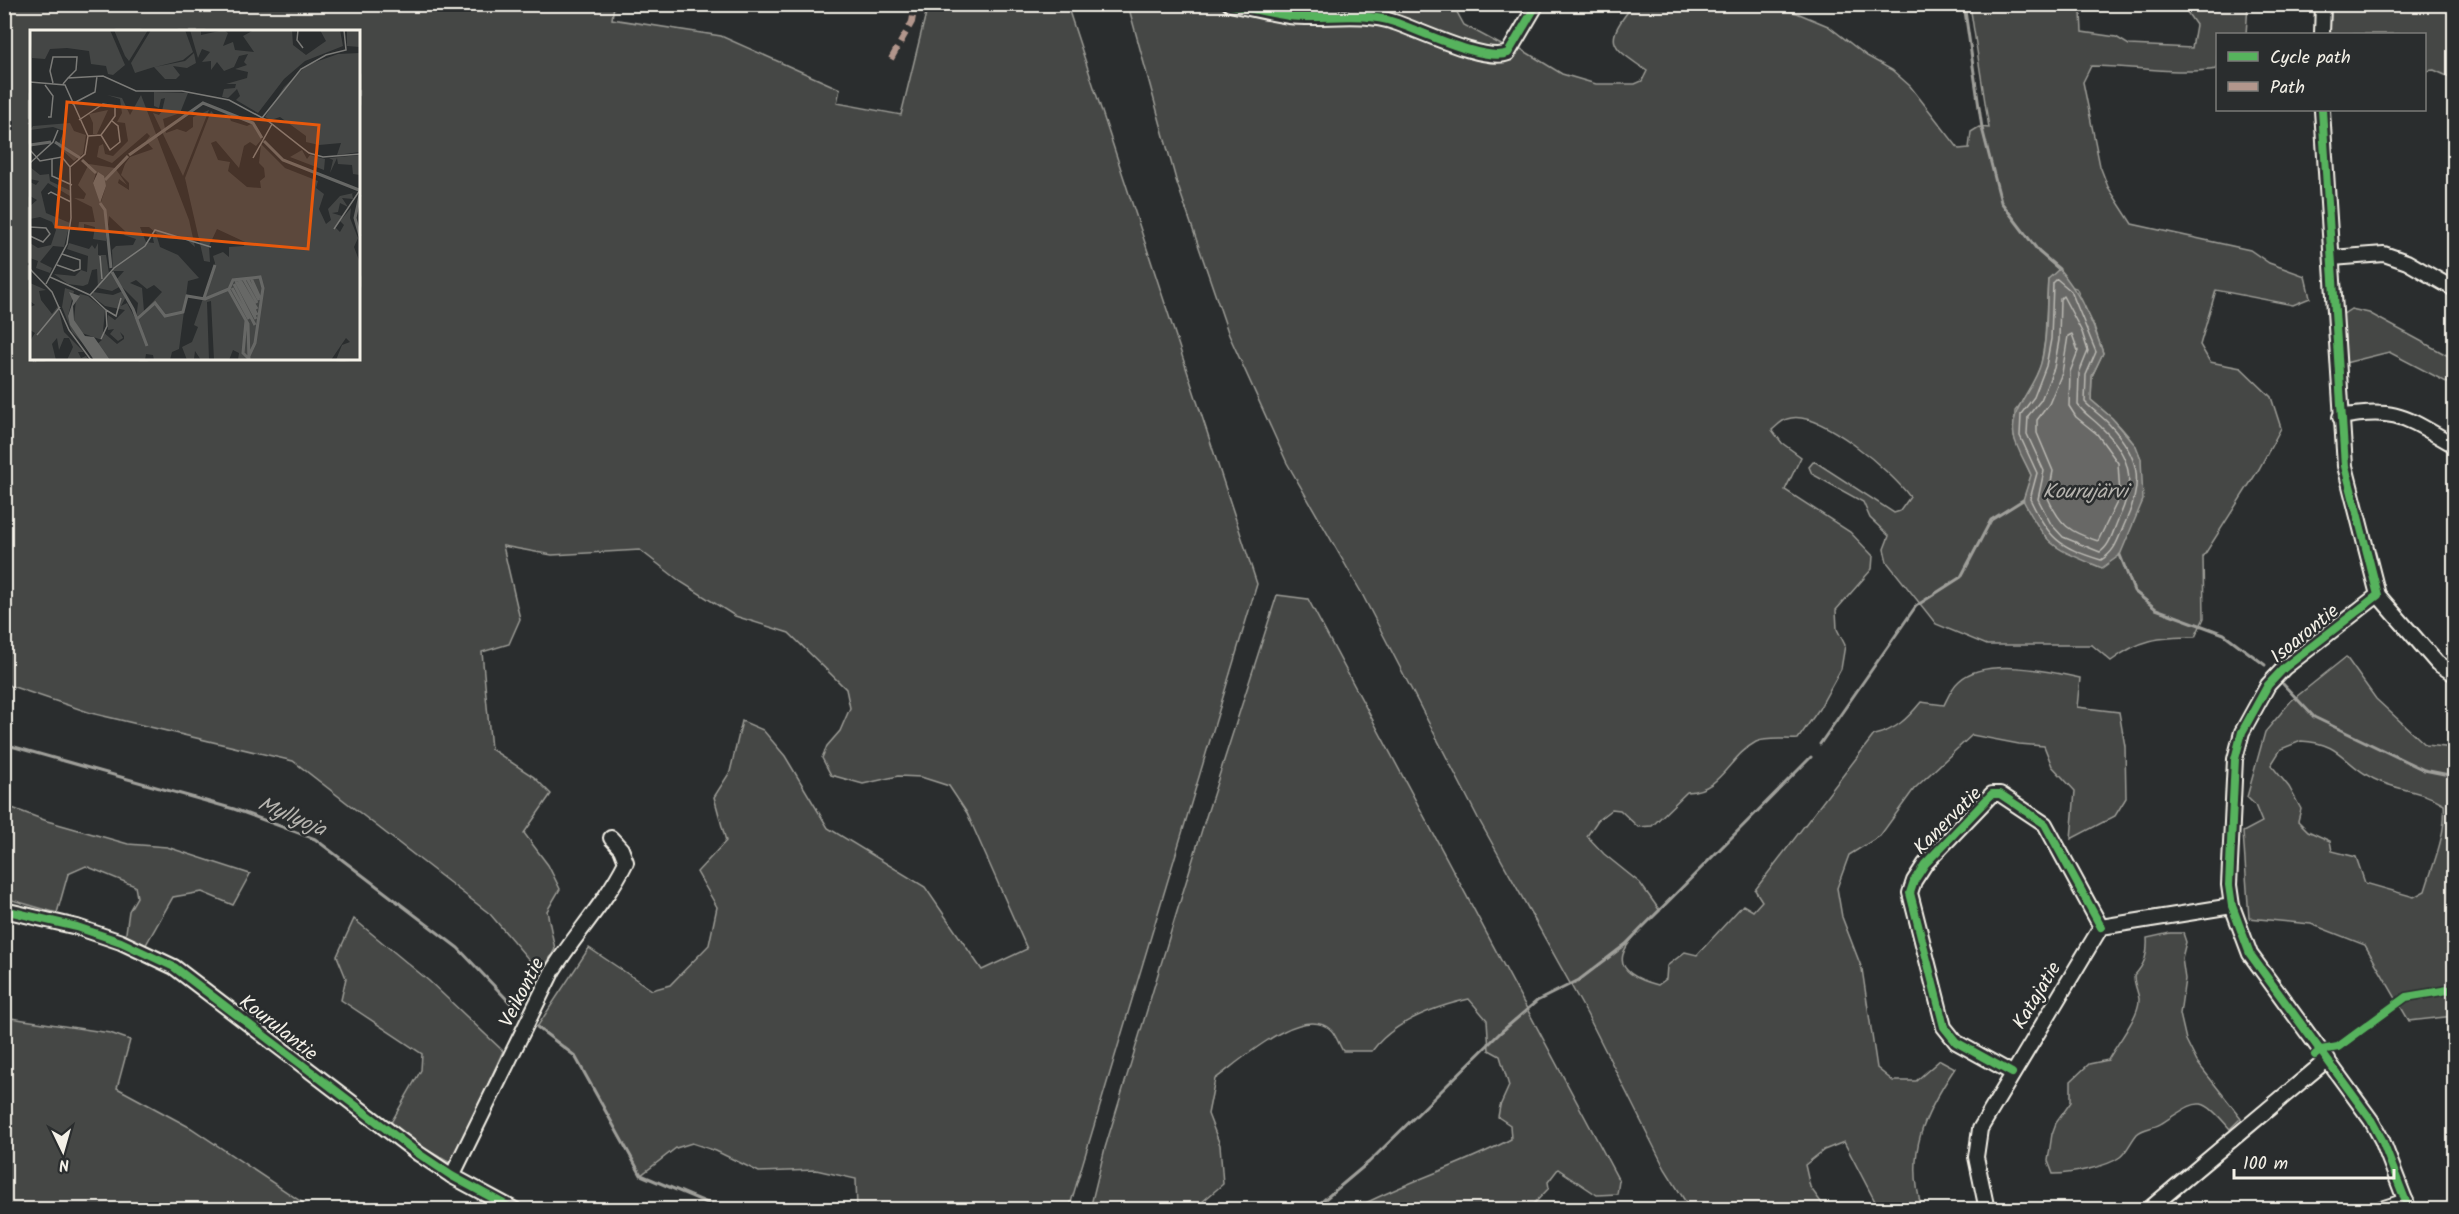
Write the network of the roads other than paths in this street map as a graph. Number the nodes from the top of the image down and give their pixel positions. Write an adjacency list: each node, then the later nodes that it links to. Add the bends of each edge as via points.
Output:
1 (1230, 4): 2 (street, via 1290,16 1390,20 1496,55 1508,52)
2 (1537, 4)
3 (2323, 4): 4 (street)
4 (2322, 33)
5 (2322, 111): 6 (street)
6 (2332, 258): 7 (street, via 2384,254 2407,262); 8 (street)
7 (2454, 289)
8 (2340, 417): 9 (street, via 2371,411 2400,414); 10 (street, via 2345,466)
9 (2454, 445)
10 (2378, 595): 11 (street, via 2437,663); 13 (street, Isoarontie, via 2284,668 2268,685 2242,732 2236,750 2231,806)
11 (2454, 674)
12 (611, 838): 18 (street, Veikontie, via 626,862 613,888 553,970)
13 (2232, 906): 15 (street); 16 (street, Isoarontie, via 2250,954)
14 (4, 909): 18 (street, Kourulantie, via 121,942 174,967 376,1123)
15 (2101, 927): 17 (street, Katajatie); 17 (street, Kanervatie, via 2045,824 2000,794 1992,794 1925,864 1914,881 1910,893 1912,907 1944,1027 1956,1041)
16 (2328, 1059): 19 (street, Isoarontie, via 2382,1140); 22 (street)
17 (2012, 1072): 21 (street, Katajatie, via 1980,1129 1976,1157)
18 (452, 1176): 20 (street, Kourulantie)
19 (2407, 1205): 23 (street)
20 (515, 1209)
21 (1987, 1209)
22 (2148, 1209)
23 (2378, 1209)

